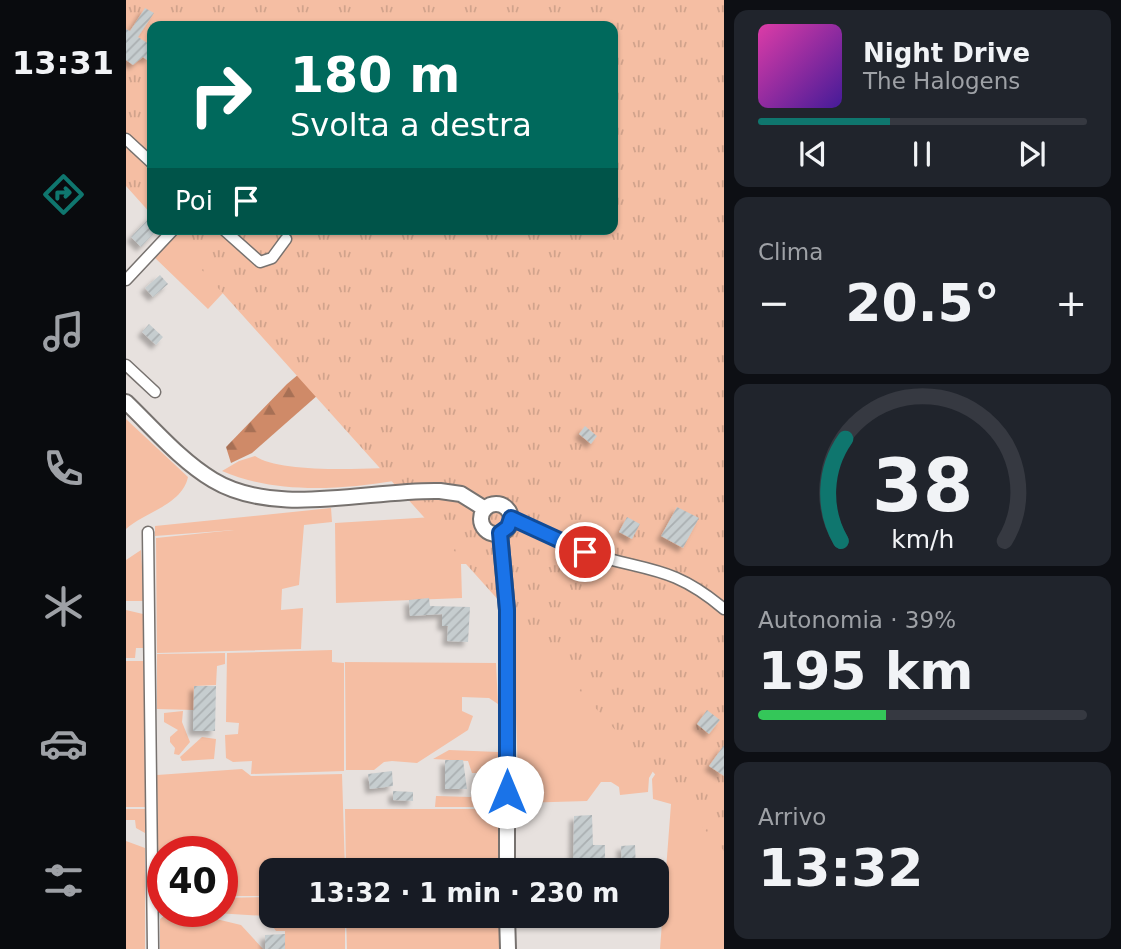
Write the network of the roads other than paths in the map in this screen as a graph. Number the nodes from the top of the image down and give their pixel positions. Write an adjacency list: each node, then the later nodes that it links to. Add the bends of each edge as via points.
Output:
1 (126, 139): 2 (street)
2 (147, 158)
3 (168, 235): 6 (street)
4 (230, 235): 5 (street, via 260,262 272,258)
5 (286, 239)
6 (126, 280)
7 (126, 365): 8 (street)
8 (155, 392)
9 (126, 402): 10 (street, via 202,473 239,491 290,499 440,491 461,495)
10 (485, 509): 11 (street, via 503,506); 13 (street, via 483,527)
11 (511, 518): 13 (street); 14 (street, via 585,552 672,574)
12 (148, 532): 17 (street)
13 (500, 533): 15 (street, via 507,610)
14 (724, 609)
15 (507, 858)
16 (507, 928): 18 (street)
17 (153, 949)
18 (508, 949)

